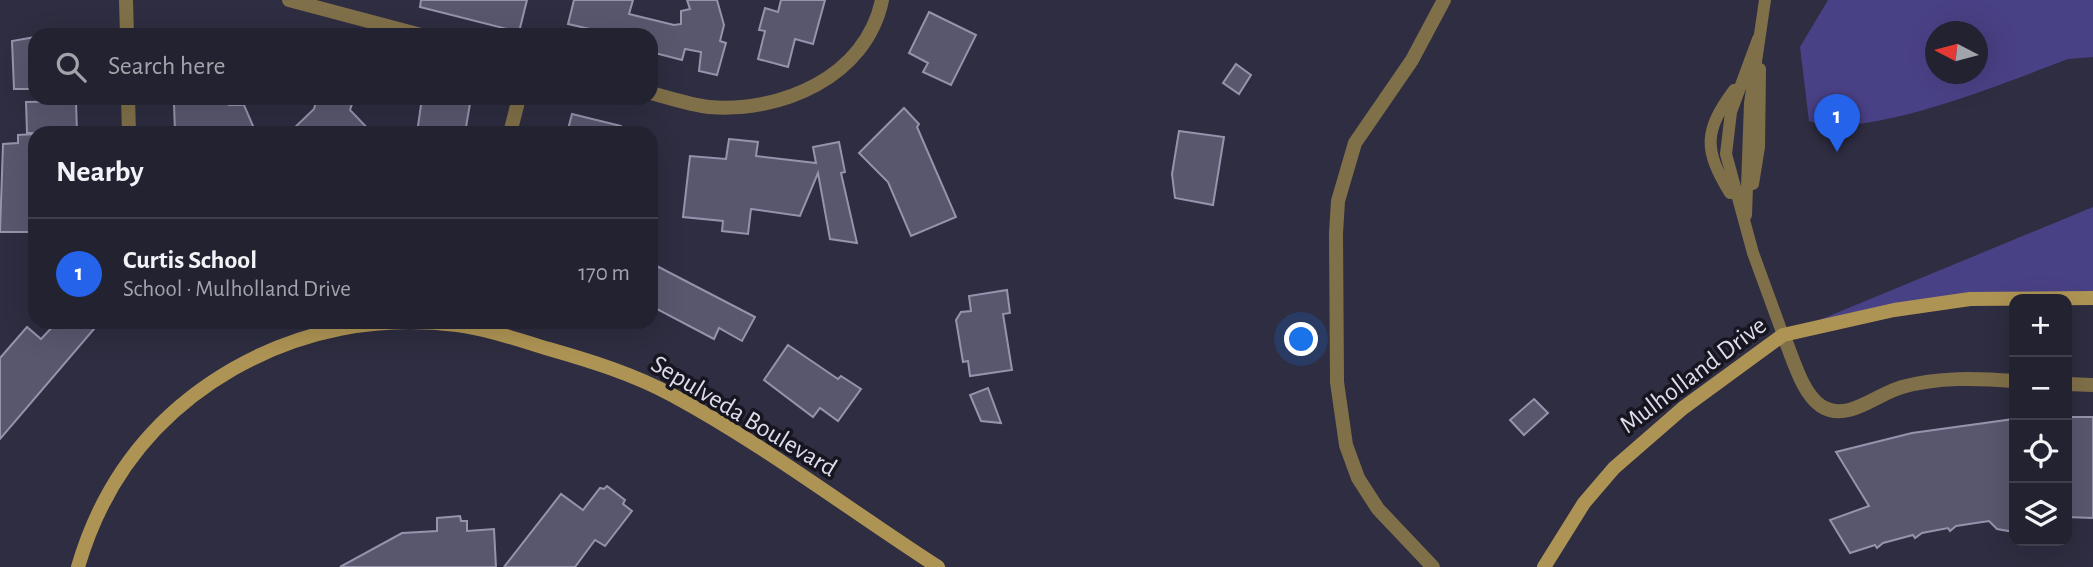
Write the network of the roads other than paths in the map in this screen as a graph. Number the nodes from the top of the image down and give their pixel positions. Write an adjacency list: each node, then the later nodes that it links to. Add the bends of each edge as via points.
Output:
1 (126, 0): 6 (street)
2 (289, 0): 7 (street)
3 (882, 0): 9 (street, via 854,59 836,74 783,101 706,107)
4 (1444, 0): 24 (street, via 1412,60 1355,143 1338,201 1336,233 1337,382 1346,446 1358,478 1378,509)
5 (1765, 0): 8 (lane)
6 (127, 28)
7 (395, 28)
8 (1758, 39): 14 (lane, via 1747,138); 14 (lane, via 1731,112 1726,142 1727,166)
9 (658, 95)
10 (128, 105): 12 (street)
11 (517, 105): 13 (street)
12 (129, 126)
13 (512, 126)
14 (1746, 225): 18 (lane)
15 (2093, 298): 18 (main road, Mulholland Drive, via 1970,299 1894,310)
16 (335, 329): 22 (main road, Sepulveda Boulevard, via 252,358 209,383 161,423 123,469 90,525)
17 (480, 329): 23 (main road, Sepulveda Boulevard, via 596,362 671,395)
18 (1783, 335): 19 (street, via 1810,395 1837,412 1921,383); 25 (main road, Mulholland Drive, via 1683,408 1614,468 1584,503)
19 (2009, 381)
20 (2072, 384): 21 (street)
21 (2093, 385)
22 (78, 567)
23 (938, 567)
24 (1433, 567)
25 (1544, 567)

